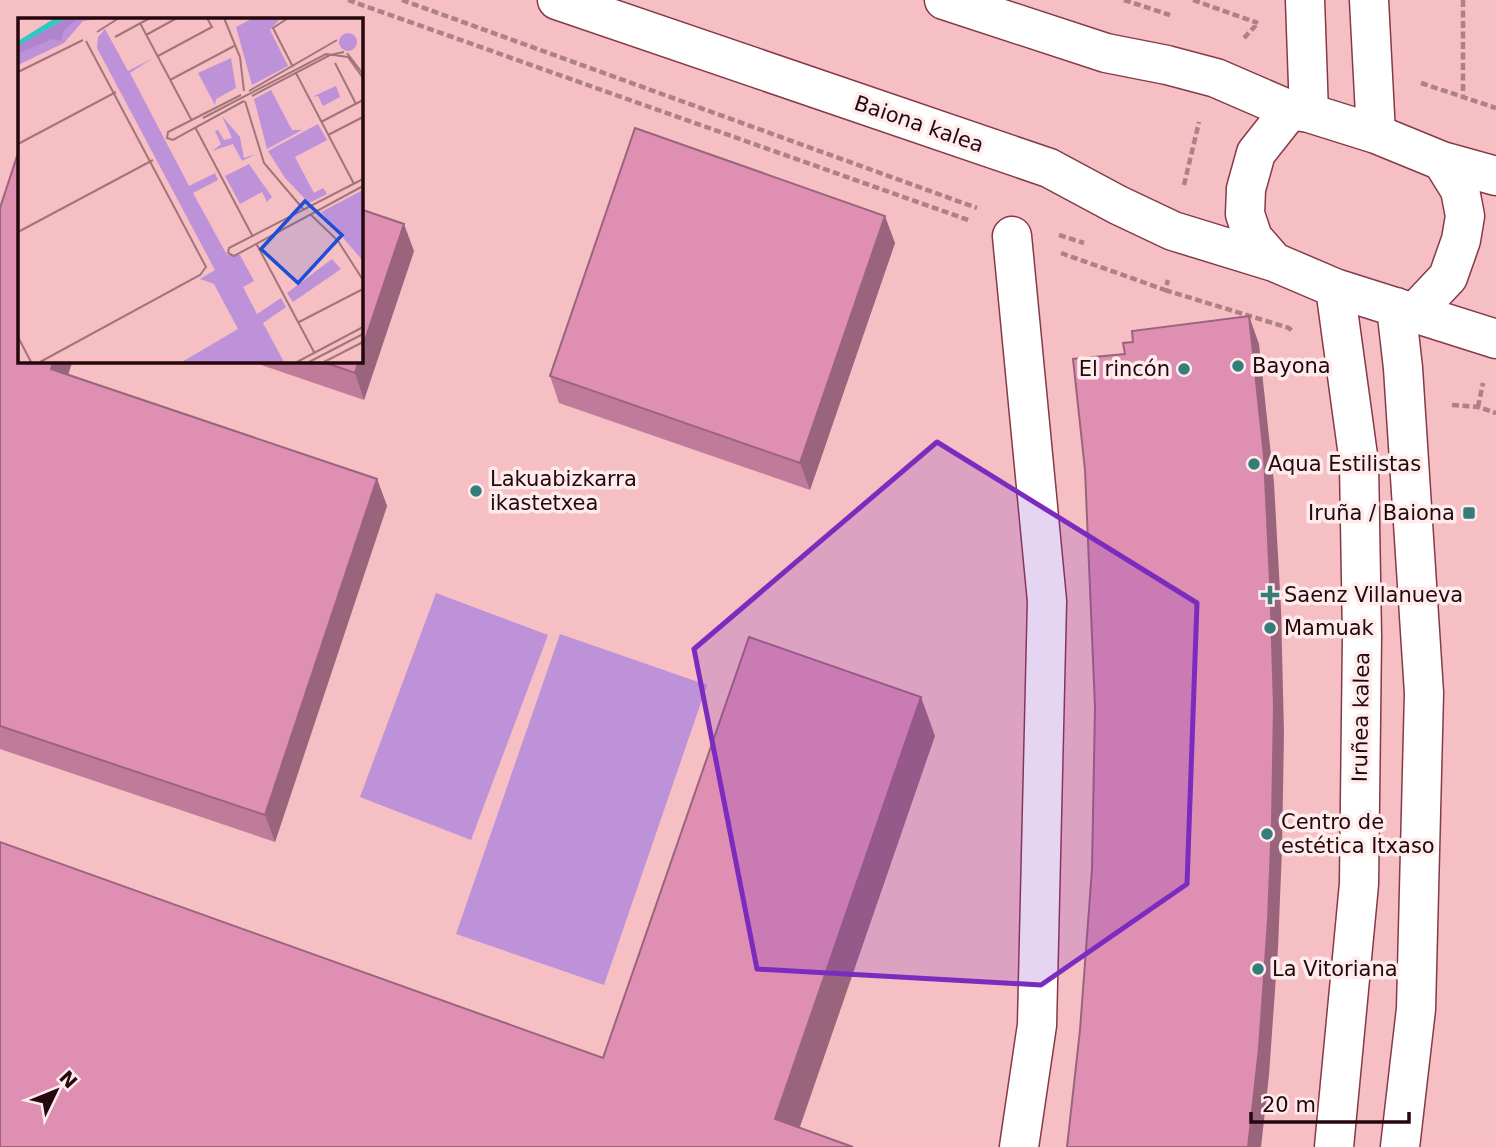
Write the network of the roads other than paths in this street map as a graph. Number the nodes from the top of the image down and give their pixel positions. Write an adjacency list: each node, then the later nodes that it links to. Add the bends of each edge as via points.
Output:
1 (557, 0): 10 (street, Baiona kalea, via 1049,168 1173,231)
2 (944, 0): 5 (street, via 1106,53 1216,78)
3 (1306, 0): 5 (street)
4 (1369, 0): 6 (street)
5 (1300, 111): 6 (street); 10 (street, Baiona kalea, via 1256,153 1246,189 1245,214 1253,238)
6 (1376, 134): 7 (street)
7 (1442, 161): 8 (street); 12 (street, via 1460,190 1465,216 1461,240 1448,277)
8 (1496, 176)
9 (1029, 234): 14 (street, via 1047,601 1037,1025)
10 (1274, 262): 11 (street, Baiona kalea)
11 (1335, 288): 12 (street, Baiona kalea); 15 (street, Iruñea kalea, via 1359,463 1362,705 1359,884)
12 (1405, 309): 13 (street, Baiona kalea); 16 (street, via 1403,368 1424,693 1416,1009)
13 (1496, 339)
14 (1019, 1147)
15 (1334, 1147)
16 (1400, 1147)

